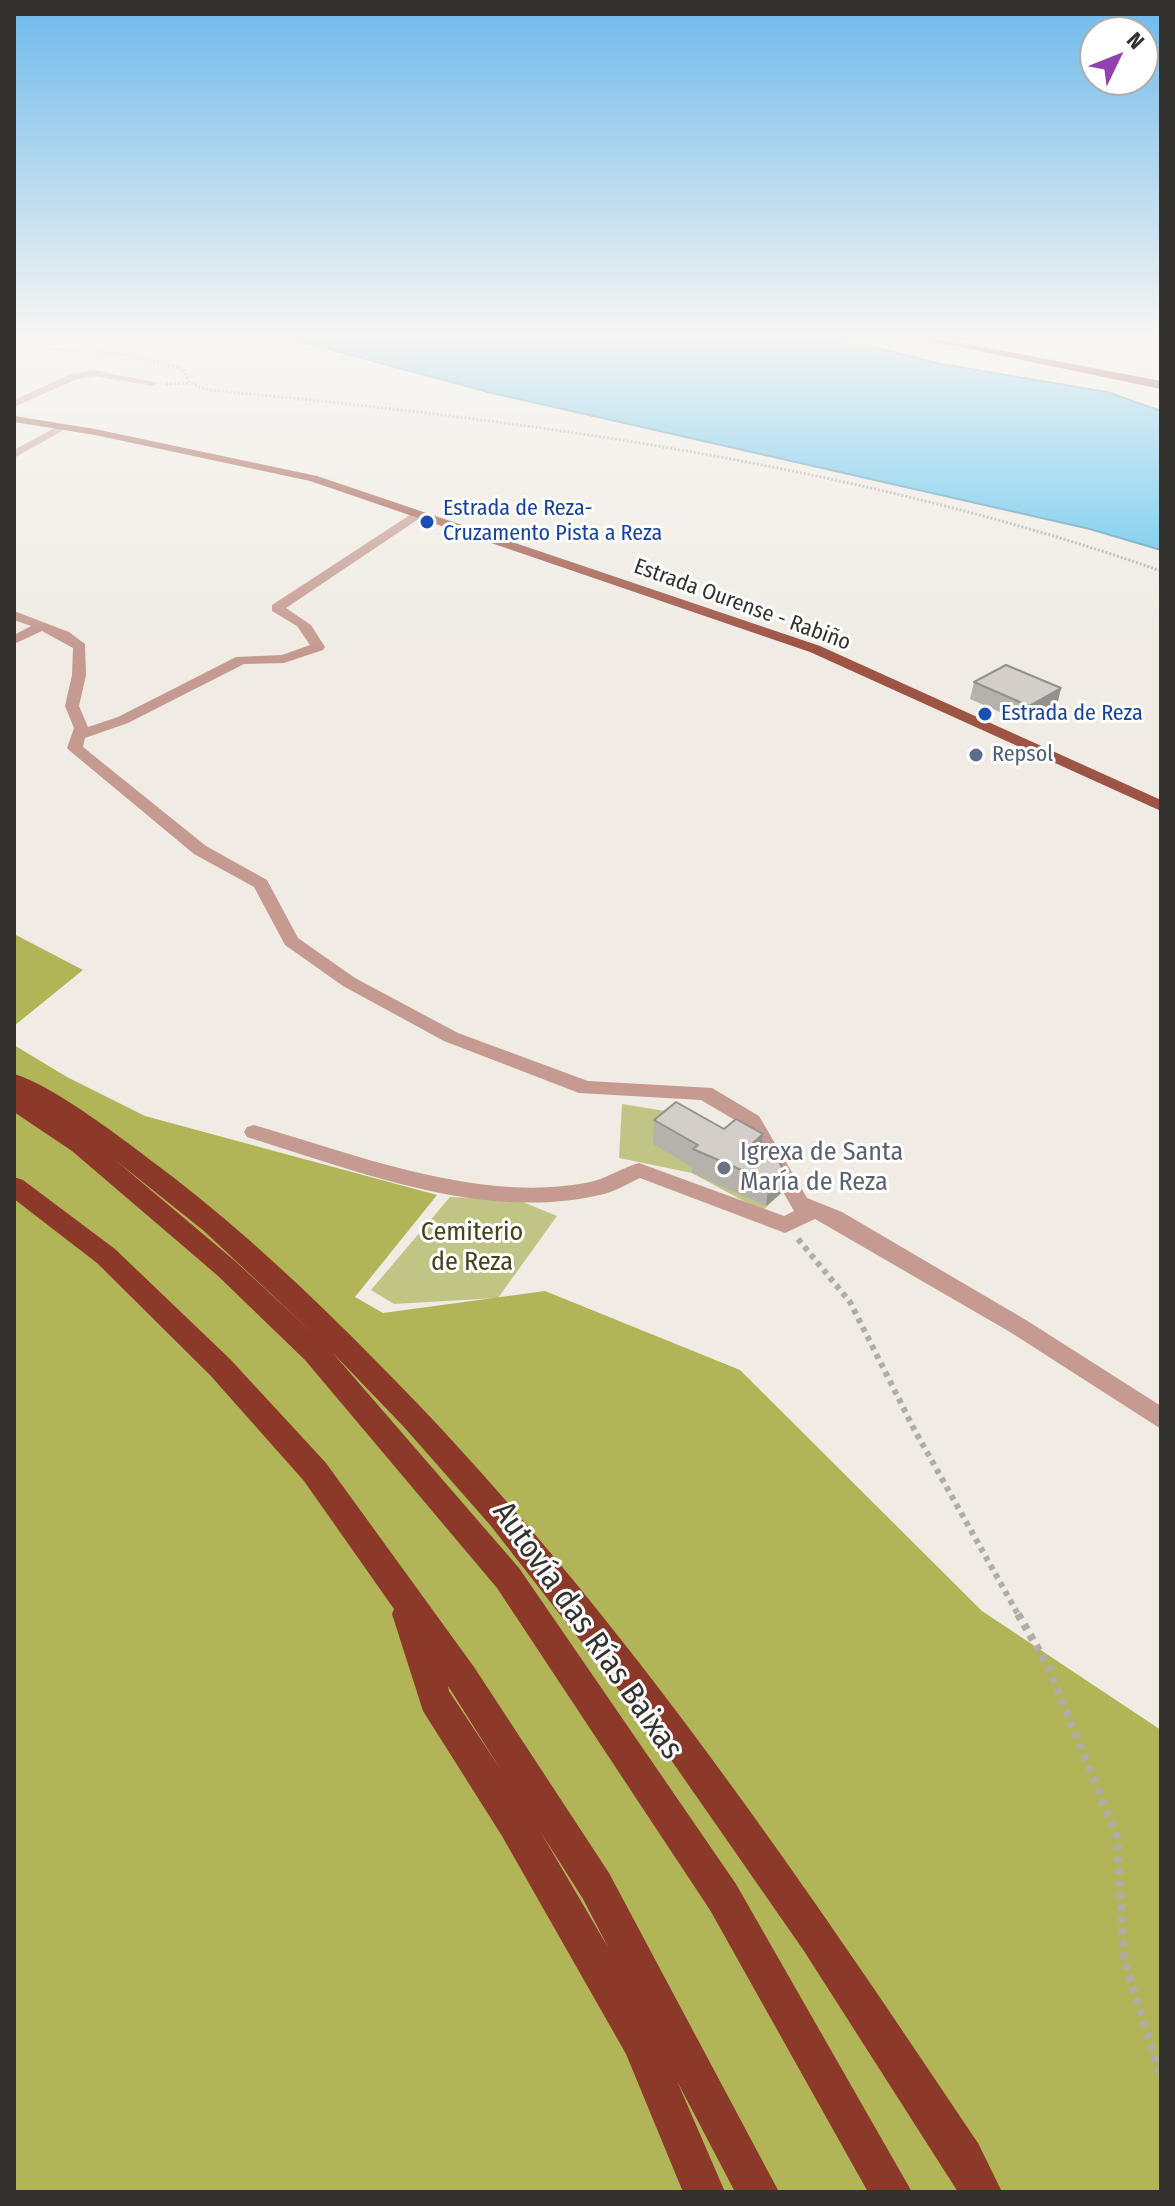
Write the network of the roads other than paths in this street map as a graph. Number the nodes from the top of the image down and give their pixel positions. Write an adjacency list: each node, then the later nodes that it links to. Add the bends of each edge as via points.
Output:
1 (39, 441): 3 (street)
2 (138, 441): 4 (main road, Estrada Ourense - Rabiño, via 266,465)
3 (14, 455)
4 (420, 514): 8 (street, via 277,608 295,617 318,647 284,659 241,660 104,729); 9 (main road, Estrada Ourense - Rabiño, via 815,649)
5 (14, 615): 6 (street)
6 (42, 626): 7 (street); 8 (street, via 80,647 72,706)
7 (14, 640)
8 (78, 736): 14 (street, via 75,748 128,795 200,850 261,884 291,941 349,982 451,1037 586,1088 705,1093 752,1121 799,1204)
9 (1161, 806)
10 (14, 1082): 20 (highway, via 144,1167 243,1247 402,1401 491,1503 668,1723 792,1898)
11 (14, 1100): 19 (highway, Autovía das Rías Baixas, via 93,1155 315,1352 508,1578 723,1897)
12 (254, 1132): 14 (street, via 457,1189 550,1195 620,1183 639,1170 785,1225)
13 (14, 1186): 16 (highway, via 106,1256 220,1367 315,1472)
14 (814, 1210): 15 (street, via 1018,1326)
15 (1161, 1419)
16 (398, 1585): 17 (highway, via 435,1699 515,1823 640,2040); 18 (highway, via 596,1886)
17 (704, 2192)
18 (758, 2192)
19 (891, 2192)
20 (981, 2192)

